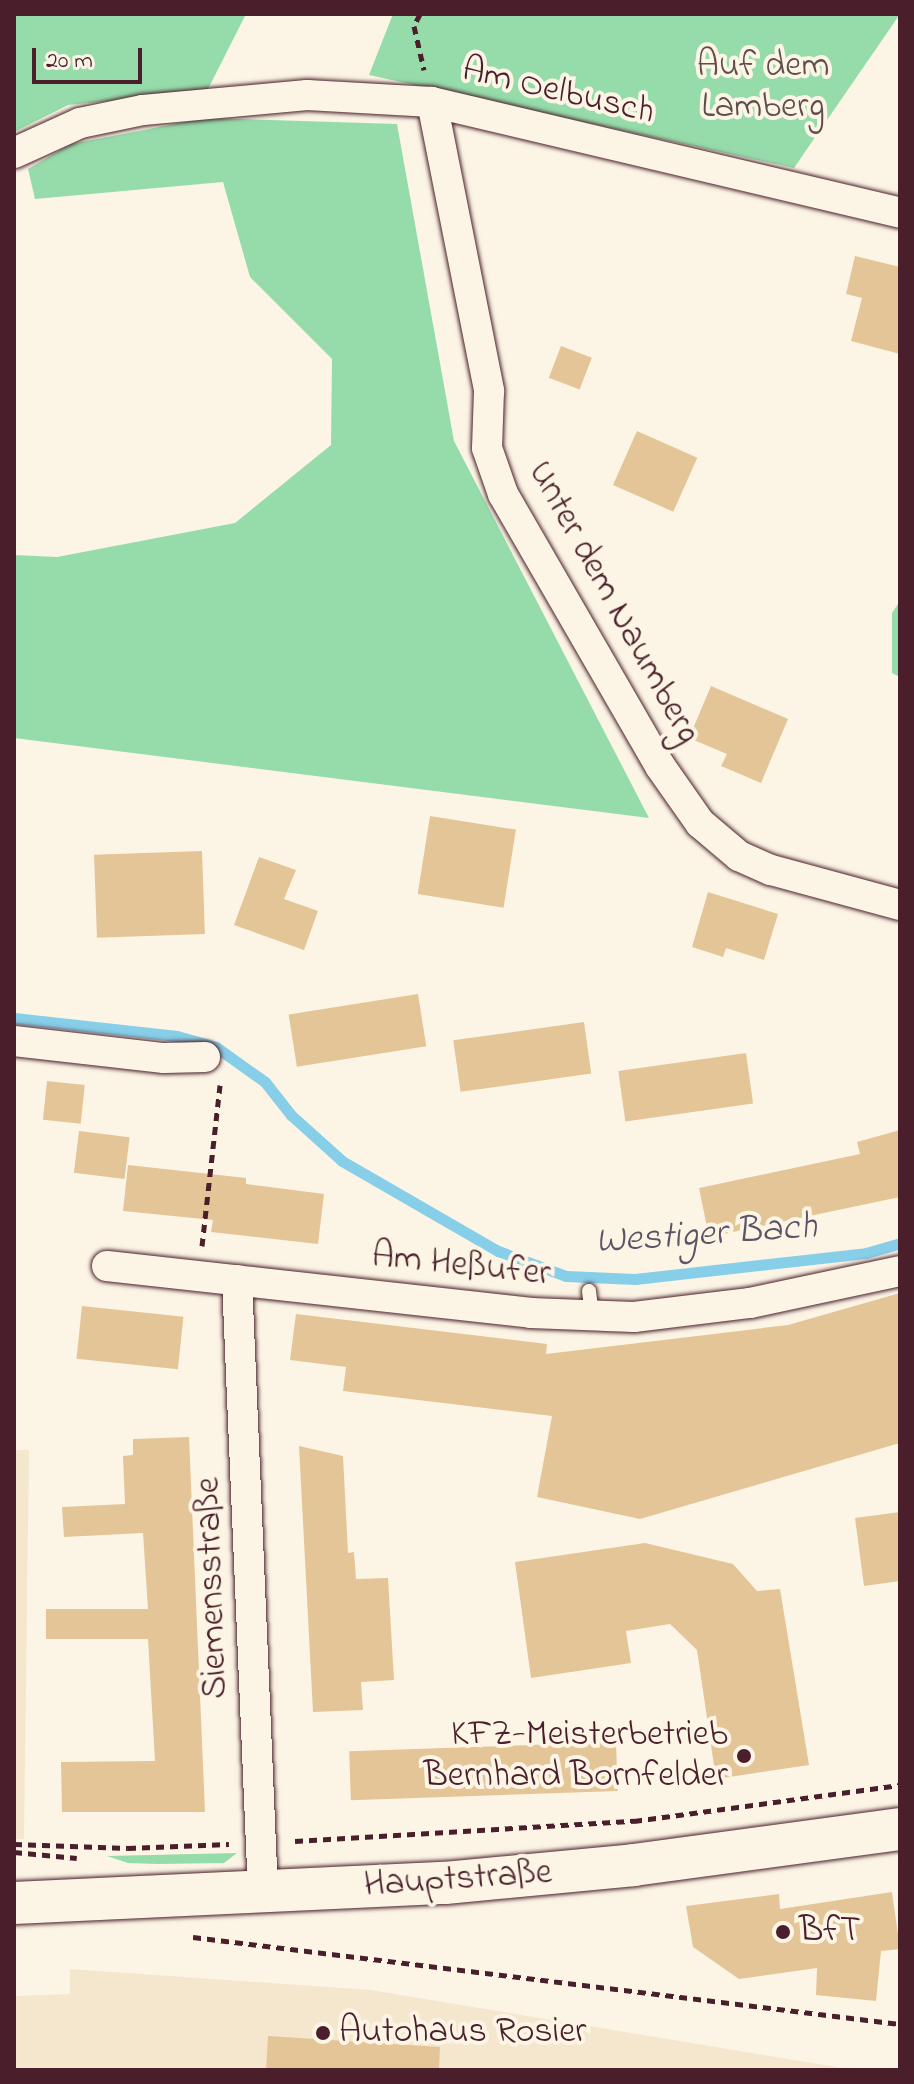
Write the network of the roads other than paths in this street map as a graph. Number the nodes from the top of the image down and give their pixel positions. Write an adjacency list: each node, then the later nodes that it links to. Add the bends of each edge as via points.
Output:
1 (432, 102): 2 (street, Am Oelbusch, via 307,95 143,110 80,123); 3 (street, Am Oelbusch); 4 (street, Unter dem Naumberg, via 489,391 487,448 503,494 660,766 700,823 739,856 771,870)
2 (14, 153)
3 (900, 213)
4 (900, 905)
5 (14, 1041): 6 (street, via 164,1058)
6 (205, 1057)
7 (107, 1266): 9 (street, Am Heßufer, via 200,1262)
8 (900, 1271): 9 (street, Am Heßufer, via 750,1303 634,1317 590,1304)
9 (237, 1280): 11 (street, Siemensstraße)
10 (900, 1829): 11 (main road, Hauptstraße, via 634,1865)
11 (263, 1893): 12 (main road, Hauptstraße)
12 (14, 1903)

